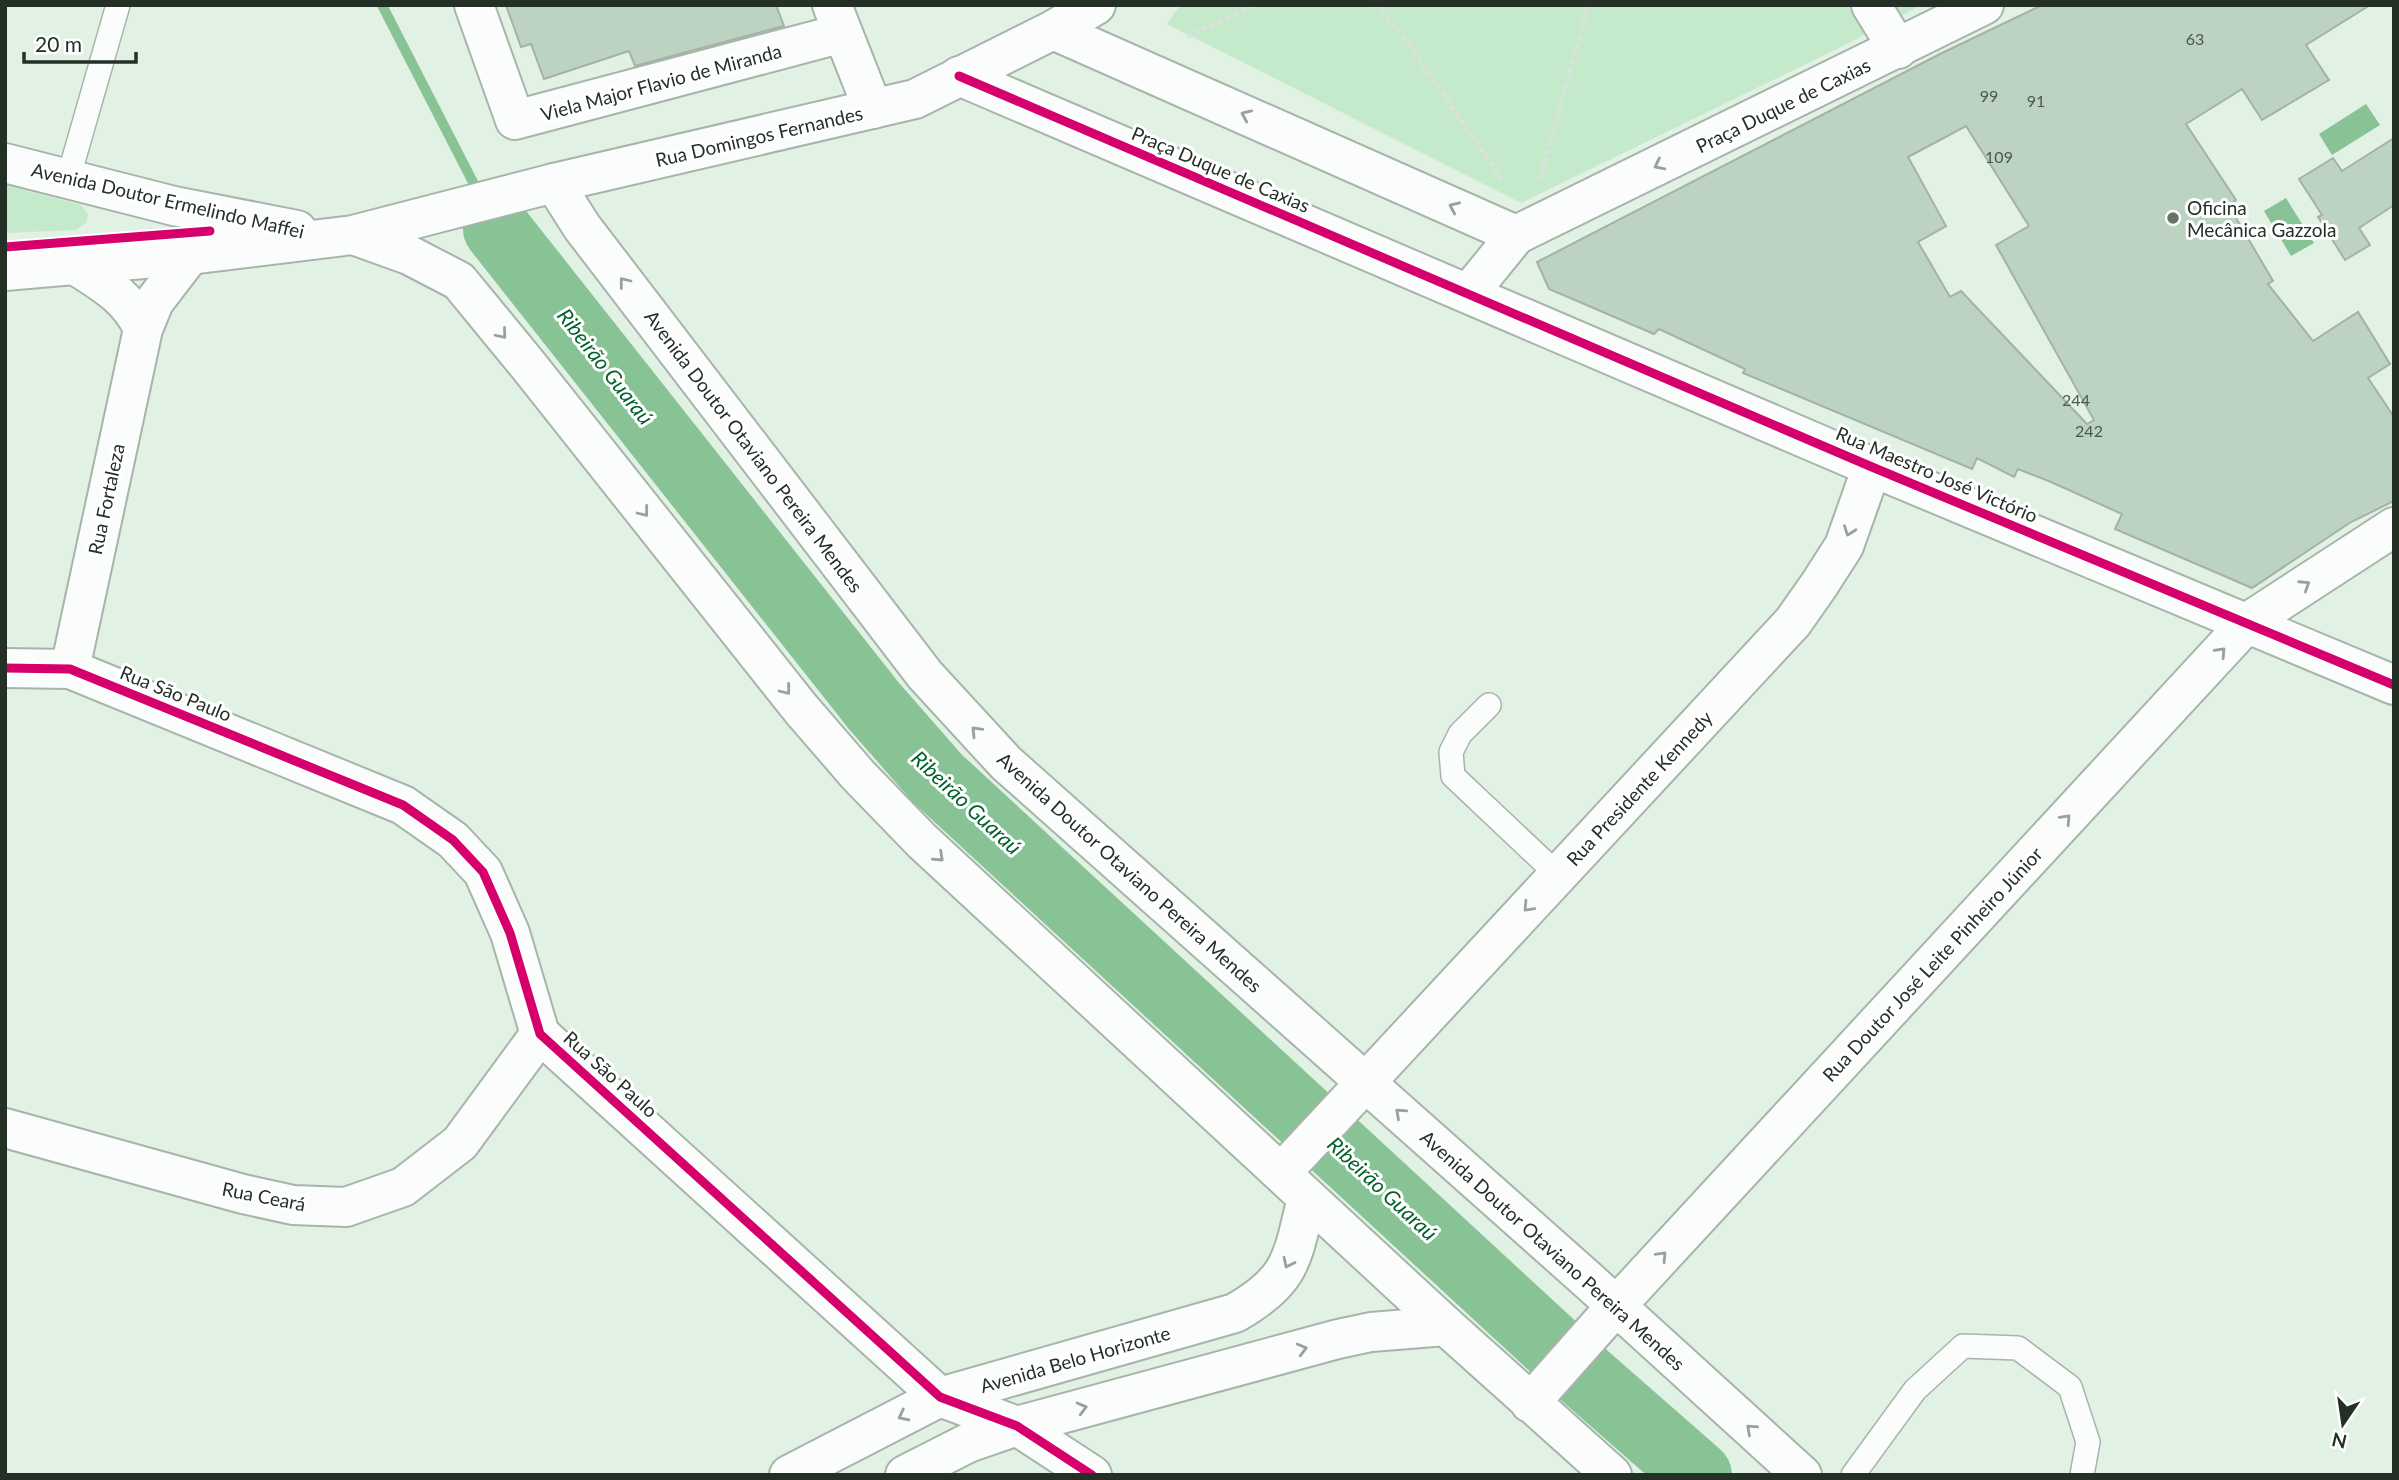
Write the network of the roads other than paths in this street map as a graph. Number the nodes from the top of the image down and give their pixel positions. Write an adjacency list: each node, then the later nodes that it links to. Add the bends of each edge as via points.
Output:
1 (118, 5): 12 (lane)
2 (474, 5): 6 (street, Viela Major Flavio de Miranda, via 515,120)
3 (1096, 5): 7 (street)
4 (1871, 5): 8 (street)
5 (1984, 5): 8 (street, Praça Duque de Caxias)
6 (838, 19): 10 (street, Viela Major Flavio de Miranda)
7 (1053, 30): 9 (street); 15 (street, one-way to 7)
8 (1898, 49): 15 (street, Praça Duque de Caxias, one-way to 15)
9 (959, 76): 10 (street, Rua Domingos Fernandes, via 915,99); 21 (street, Praça Duque de Caxias)
10 (873, 109): 13 (street, Rua Domingos Fernandes)
11 (5, 163): 12 (street, Avenida Doutor Ermelindo Maffei)
12 (68, 179): 16 (street, Avenida Doutor Ermelindo Maffei, via 174,206)
13 (554, 183): 14 (street, Avenida Doutor Ermelindo Maffei); 32 (street, Avenida Doutor Otaviano Pereira Mendes, one-way to 13, via 1006,763 965,720 925,675 590,237)
14 (453, 209): 16 (street, Avenida Doutor Ermelindo Maffei); 20 (street, via 442,223 441,251)
15 (1527, 230): 21 (street, Praça Duque de Caxias)
16 (342, 236): 17 (street, Avenida Doutor Ermelindo Maffei); 20 (street, via 385,244)
17 (190, 255): 18 (street, Avenida Doutor Ermelindo Maffei); 22 (street, Rua Fortaleza, via 154,302)
18 (75, 265): 19 (street, Avenida Doutor Ermelindo Maffei); 22 (street, via 123,297)
19 (5, 271)
20 (458, 281): 34 (street, one-way to 34, via 858,775 922,841)
21 (1468, 294): 23 (street, Rua Maestro José Victório)
22 (143, 329): 27 (street, Rua Fortaleza)
23 (1872, 467): 25 (street, Rua Maestro José Victório); 30 (street, Rua Presidente Kennedy, one-way to 30, via 1844,545 1793,622)
24 (2394, 527): 25 (street, Rua Doutor José Leite Pinheiro Júnior, one-way to 24)
25 (2248, 622): 28 (street, Rua Maestro José Victório); 35 (street, Rua Doutor José Leite Pinheiro Júnior, one-way to 25)
26 (5, 668): 27 (street)
27 (70, 669): 31 (street, Rua São Paulo, via 403,805 453,840 483,872 510,933)
28 (2389, 689)
29 (1489, 705): 30 (lane, via 1460,734 1451,752 1453,776)
30 (1558, 875): 32 (street, Rua Presidente Kennedy, one-way to 32)
31 (540, 1034): 33 (street, Rua Ceará, via 460,1143 403,1187 346,1207 293,1205 243,1194); 38 (street, Rua São Paulo)
32 (1365, 1083): 34 (street, Rua Presidente Kennedy, via 1335,1115); 35 (street, Avenida Doutor Otaviano Pereira Mendes, one-way to 32)
33 (5, 1128)
34 (1297, 1174): 36 (street); 38 (street, Avenida Belo Horizonte, one-way to 38, via 1291,1260 1277,1283 1258,1300 1236,1313)
35 (1604, 1319): 37 (street, Rua Doutor José Leite Pinheiro Júnior); 44 (street, Avenida Doutor Otaviano Pereira Mendes, one-way to 35)
36 (1446, 1326): 37 (street); 39 (street, one-way to 36, via 1338,1339)
37 (1541, 1390): 43 (street)
38 (940, 1398): 39 (street, Rua São Paulo); 40 (street, Avenida Belo Horizonte, one-way to 40)
39 (1017, 1426): 41 (street, via 968,1443); 42 (street, Rua São Paulo)
40 (789, 1475)
41 (905, 1475)
42 (1092, 1475)
43 (1612, 1475)
44 (1802, 1475)
45 (1853, 1475): 46 (lane, via 1915,1390 1964,1346 2018,1348 2070,1387 2088,1441)
46 (2082, 1475)

